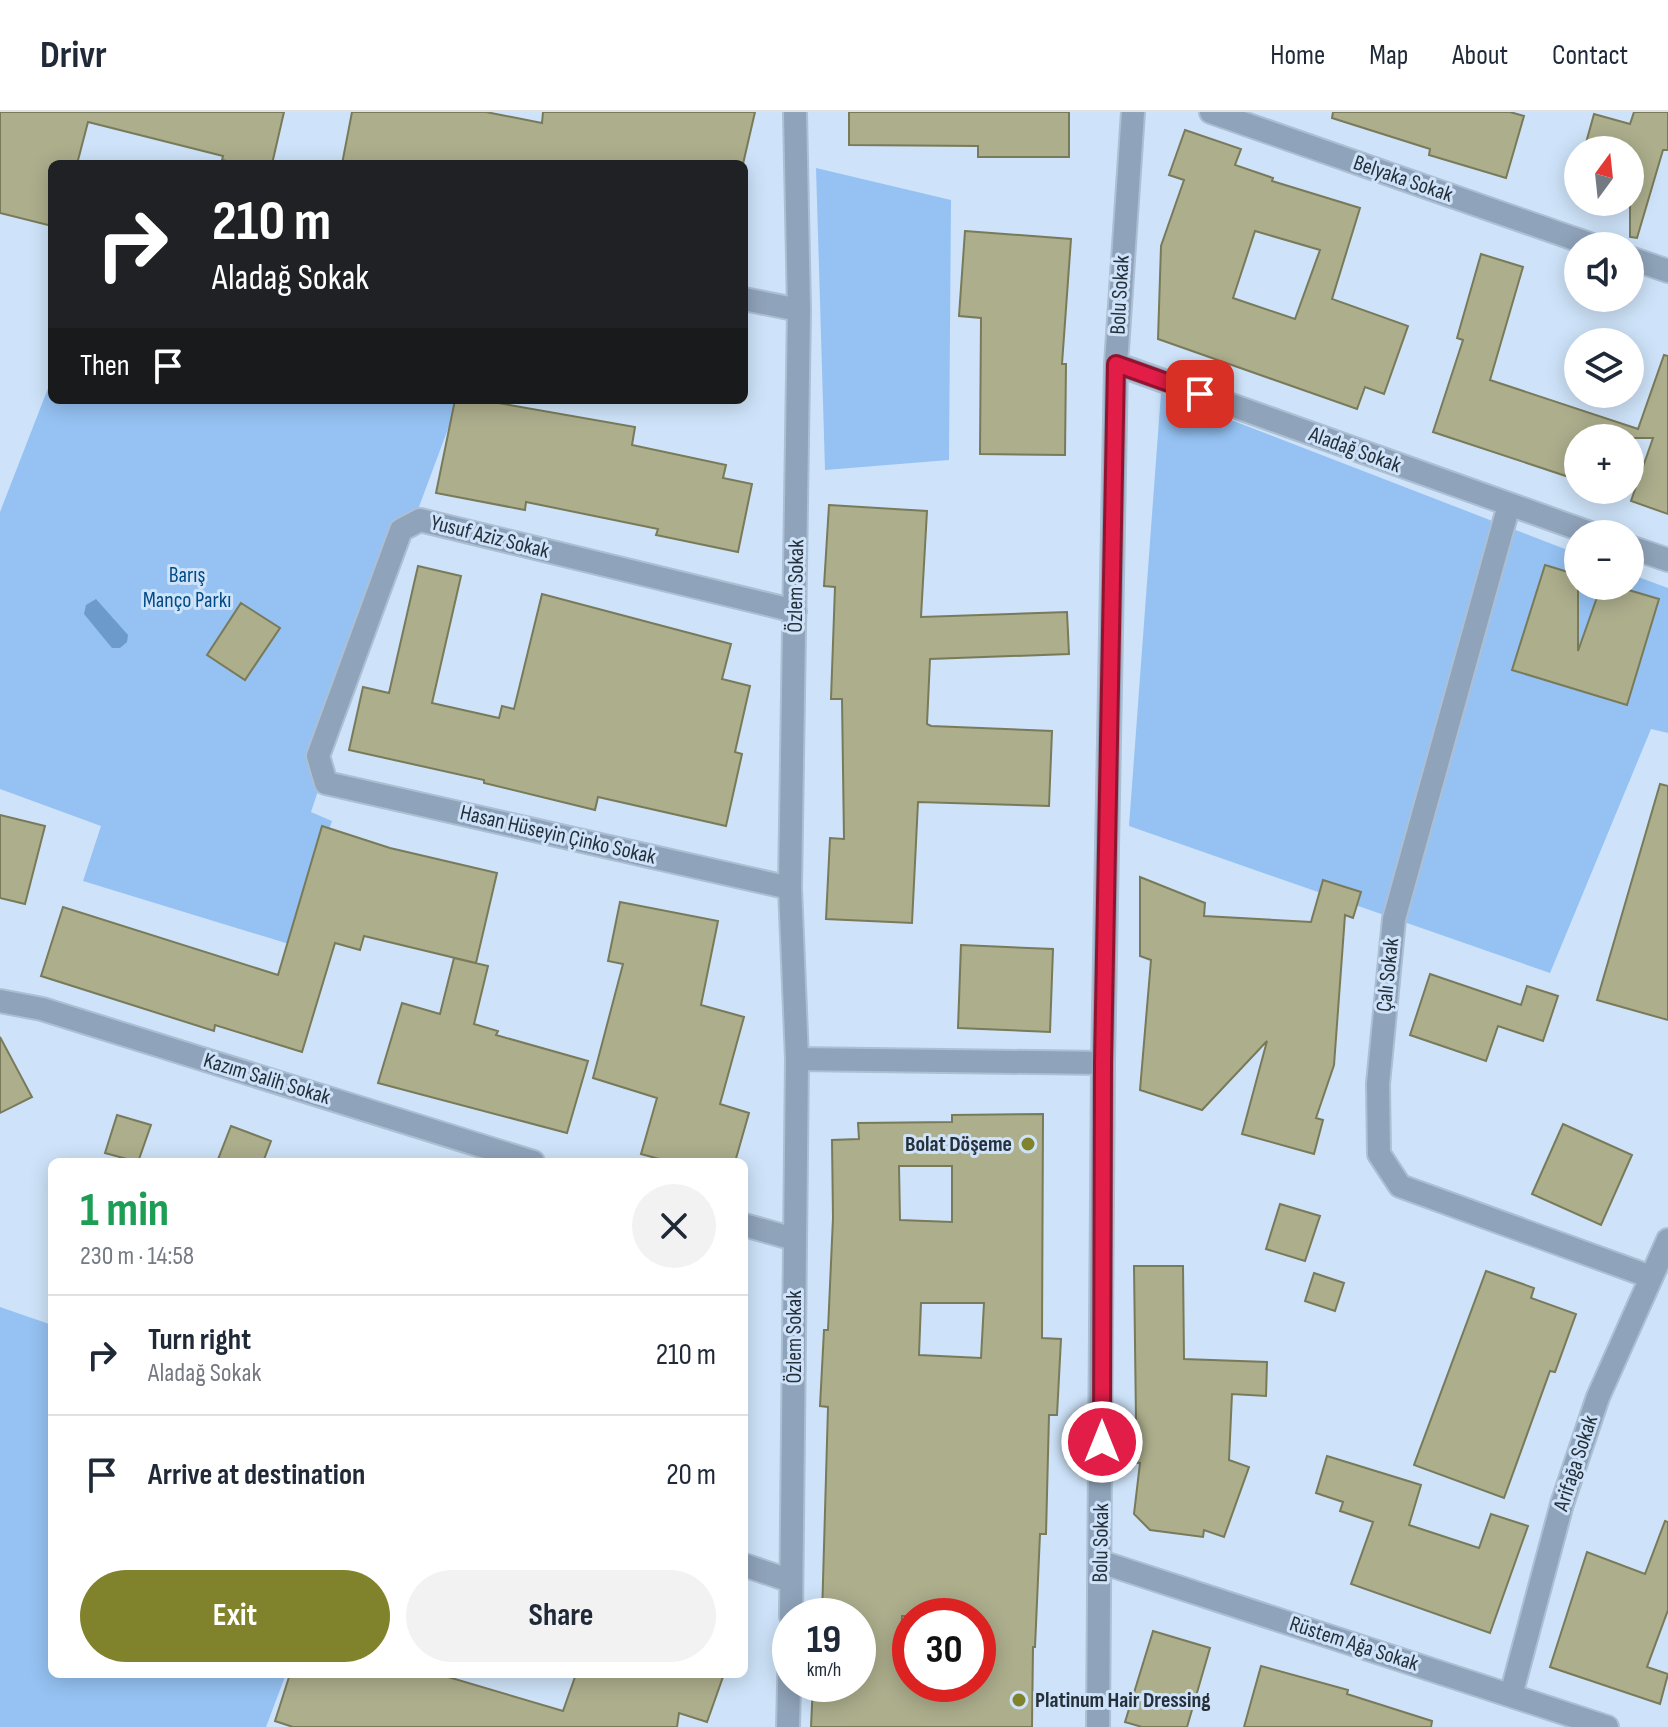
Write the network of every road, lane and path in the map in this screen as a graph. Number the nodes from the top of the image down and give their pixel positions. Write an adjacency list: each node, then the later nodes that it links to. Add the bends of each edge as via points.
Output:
1 (795, 112): 8 (street, Özlem Sokak)
2 (1133, 112): 9 (street, Bolu Sokak)
3 (1211, 112): 4 (street, Belyaka Sokak)
4 (1564, 235)
5 (1644, 263): 6 (street)
6 (1668, 271)
7 (748, 300): 8 (street)
8 (799, 310): 14 (street, Özlem Sokak)
9 (1116, 364): 10 (street, Aladağ Sokak); 19 (street, Bolu Sokak)
10 (1509, 505): 11 (street, Aladağ Sokak); 24 (street, Çalı Sokak, via 1394,919 1378,1084 1379,1154 1400,1186)
11 (1564, 524)
12 (1644, 552): 13 (street)
13 (1668, 560)
14 (795, 611): 15 (street, Yusuf Aziz Sokak, via 420,520 401,530 318,756); 16 (street, Özlem Sokak)
15 (326, 783): 16 (street, Hasan Hüseyin Çinko Sokak)
16 (790, 888): 18 (street, Özlem Sokak)
17 (0, 1001): 20 (street, Kazım Salih Sokak, via 42,1009)
18 (797, 1059): 19 (street); 22 (street, Özlem Sokak)
19 (1103, 1063): 25 (street, Bolu Sokak)
20 (520, 1158)
21 (748, 1226): 22 (street)
22 (794, 1239): 27 (street, Özlem Sokak)
23 (1668, 1240): 24 (street, Arifağa Sokak)
24 (1651, 1277): 29 (street, Arifağa Sokak, via 1575,1464)
25 (1101, 1562): 29 (street, Rüstem Ağa Sokak); 32 (street, Bolu Sokak)
26 (748, 1566): 27 (street)
27 (791, 1581): 28 (street, Özlem Sokak)
28 (791, 1598)
29 (1511, 1695): 33 (street, Rüstem Ağa Sokak)
30 (789, 1702): 31 (street)
31 (788, 1727)
32 (1098, 1727)
33 (1607, 1727)

